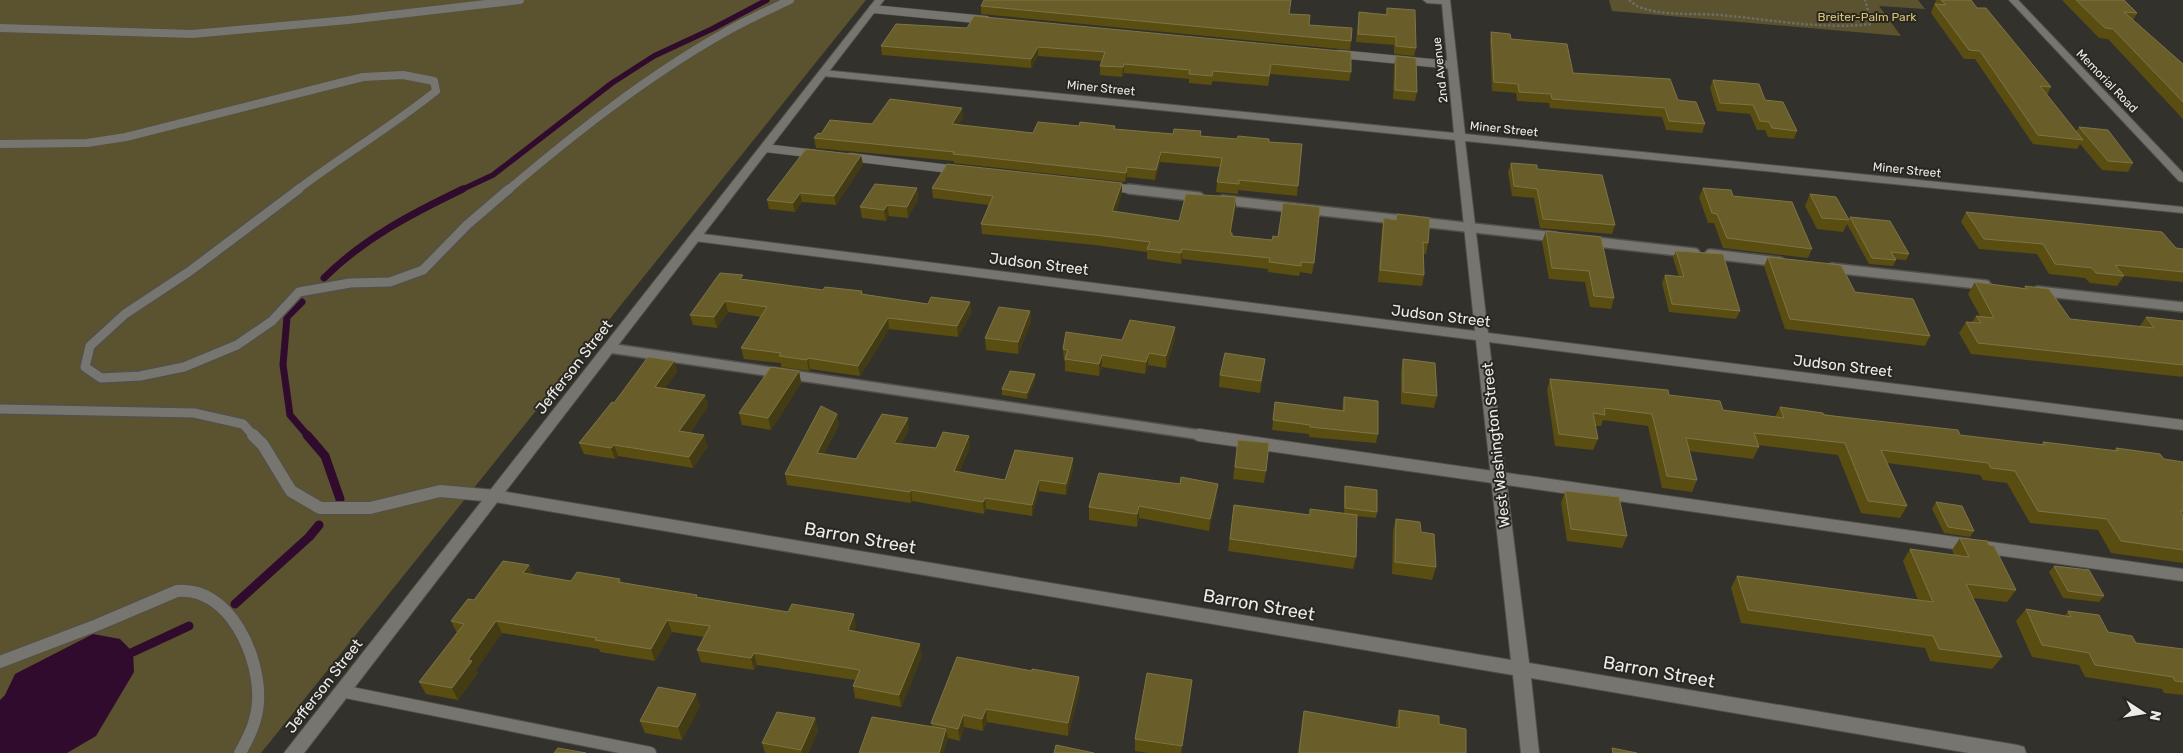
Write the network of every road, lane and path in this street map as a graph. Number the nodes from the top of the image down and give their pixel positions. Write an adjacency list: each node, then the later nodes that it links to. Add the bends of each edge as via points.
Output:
1 (520, 0): 10 (lane, via 192,34)
2 (790, 0): 15 (lane, via 723,33 672,64 562,144 467,225 423,270 390,282 350,283 299,292 272,321 236,345 184,367 140,376 101,378 85,367 90,346 125,314 190,271 336,161 411,111 436,90 434,81 414,75 388,74 352,79 126,137 87,143)
3 (1428, 0): 7 (street)
4 (1629, 0): 5 (path, via 1641,8 1665,12 1856,26 1872,24)
5 (1865, 0)
6 (2012, 0): 20 (street, Memorial Road)
7 (1446, 1): 12 (street, 2nd Avenue)
8 (876, 4): 9 (lane); 13 (street, Jefferson Street)
9 (991, 20)
10 (0, 28)
11 (1334, 54): 12 (lane)
12 (1452, 65): 14 (street, 2nd Avenue)
13 (823, 73): 14 (street, Miner Street); 16 (street, Jefferson Street)
14 (1459, 137): 22 (street, Miner Street); 23 (street, West Washington Street)
15 (0, 144)
16 (765, 148): 17 (lane); 24 (street, Jefferson Street)
17 (824, 154)
18 (844, 157): 19 (lane)
19 (964, 170)
20 (2183, 179)
21 (1102, 186): 23 (lane)
22 (2183, 210)
23 (1470, 227): 25 (lane); 32 (street, West Washington Street)
24 (696, 237): 32 (street, Judson Street); 33 (street, Jefferson Street)
25 (1569, 238)
26 (1579, 240): 27 (lane)
27 (1787, 263)
28 (1826, 267): 29 (lane)
29 (1995, 286)
30 (2025, 289): 31 (lane)
31 (2183, 307)
32 (1484, 338): 35 (street, Judson Street); 36 (street, West Washington Street)
33 (609, 348): 36 (lane); 37 (street, Jefferson Street)
34 (0, 408): 37 (lane, via 194,413 243,424 263,445 292,491 320,508 370,508 440,491)
35 (2183, 425)
36 (1500, 479): 38 (lane); 40 (street, West Washington Street)
37 (495, 496): 40 (street, Barron Street); 41 (street, Jefferson Street)
38 (2183, 575)
39 (0, 662): 42 (lane, via 177,591 200,592 217,603 230,618 248,647 255,669 256,715)
40 (1521, 670): 45 (street, West Washington Street); 46 (street, Barron Street)
41 (341, 690): 43 (street, Jefferson Street); 44 (lane)
42 (240, 753)
43 (293, 753)
44 (650, 753)
45 (1530, 753)
46 (2017, 753)

